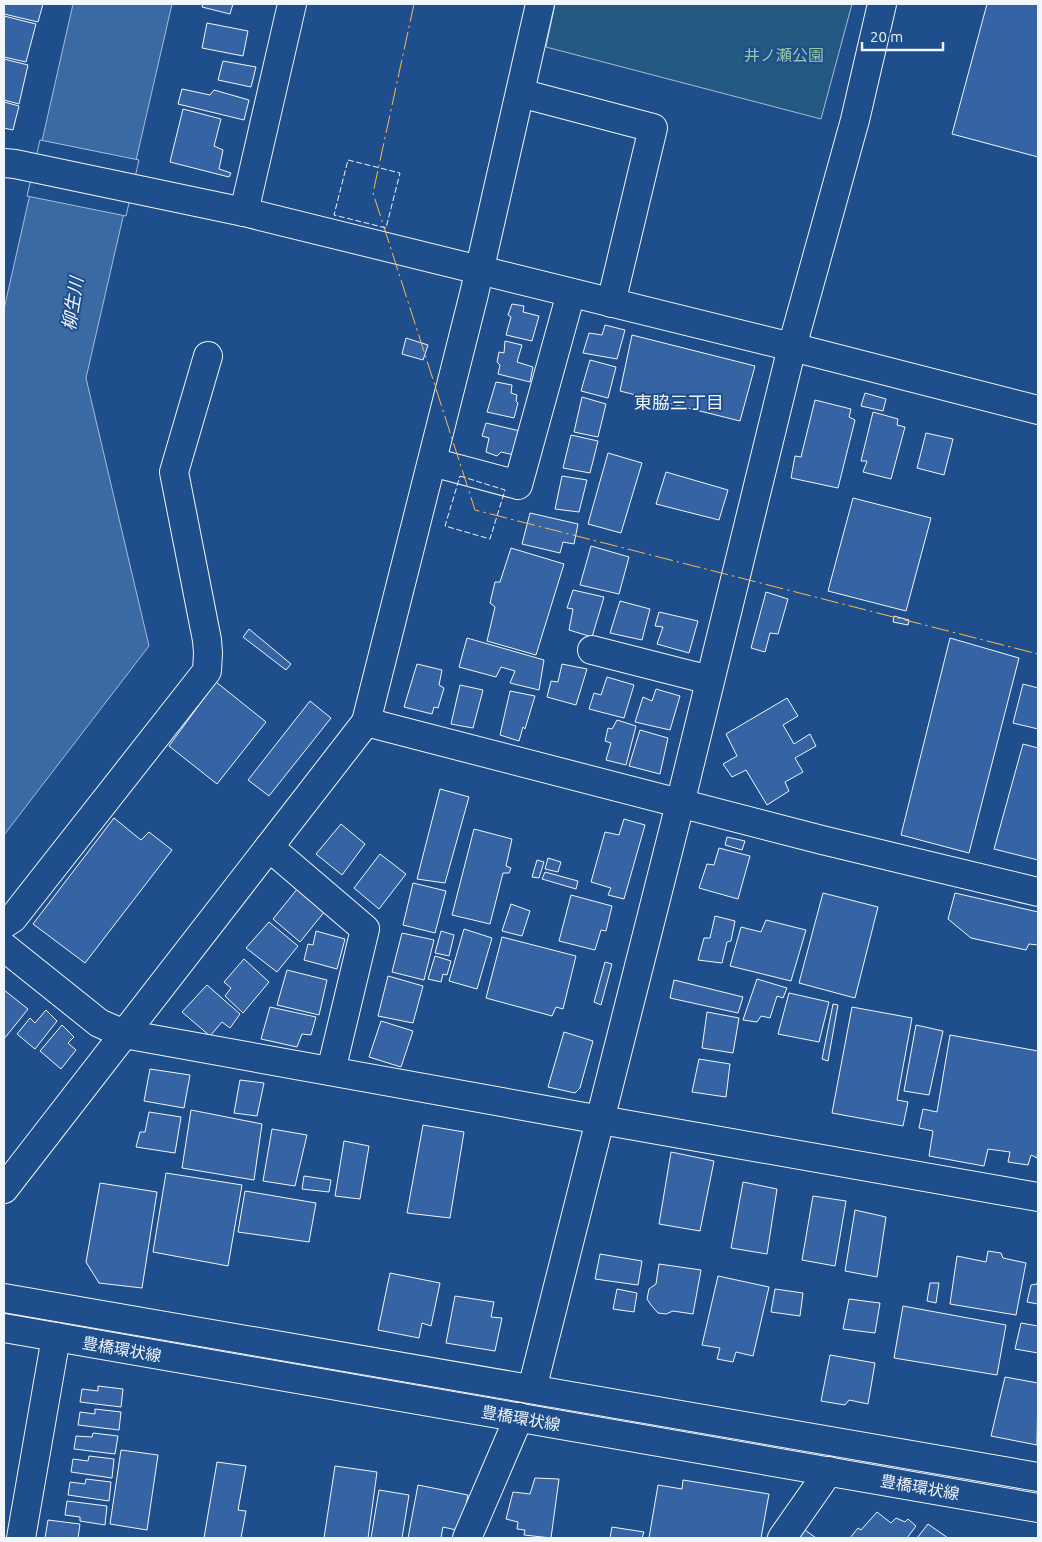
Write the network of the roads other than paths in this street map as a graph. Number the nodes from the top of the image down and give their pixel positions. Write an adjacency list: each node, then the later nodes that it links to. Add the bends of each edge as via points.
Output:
1 (292, 4): 6 (street)
2 (540, 4): 4 (street)
3 (882, 4): 10 (street, via 855,120)
4 (520, 93): 7 (street); 9 (street, via 653,128)
5 (10, 163): 6 (street)
6 (244, 212): 7 (street)
7 (480, 271): 8 (street); 13 (street)
8 (571, 293): 9 (street); 13 (street, via 518,485)
9 (611, 303): 10 (street)
10 (792, 347): 12 (street); 15 (street)
11 (208, 356): 20 (street, via 174,472 207,640 207,671)
12 (1038, 410)
13 (432, 462): 16 (street)
14 (592, 650): 15 (street)
15 (710, 679): 17 (street)
16 (366, 722): 17 (street); 18 (street)
17 (680, 804): 19 (street); 24 (street)
18 (268, 847): 22 (street); 23 (street, via 365,928)
19 (1038, 892)
20 (4, 924)
21 (4, 947): 22 (street, via 99,1023)
22 (124, 1034): 23 (street); 25 (street)
23 (331, 1071): 24 (street)
24 (601, 1120): 26 (street); 30 (street)
25 (4, 1189)
26 (1038, 1197)
27 (4, 1298): 30 (street, 豊橋環状線)
28 (4, 1328): 29 (street, 豊橋環状線)
29 (56, 1337): 31 (street, 豊橋環状線); 35 (street)
30 (532, 1389): 33 (street, 豊橋環状線)
31 (519, 1418): 32 (street, 豊橋環状線); 36 (street)
32 (829, 1471): 34 (street, 豊橋環状線); 37 (street)
33 (1038, 1477)
34 (1038, 1508)
35 (21, 1538)
36 (467, 1538)
37 (782, 1538)

